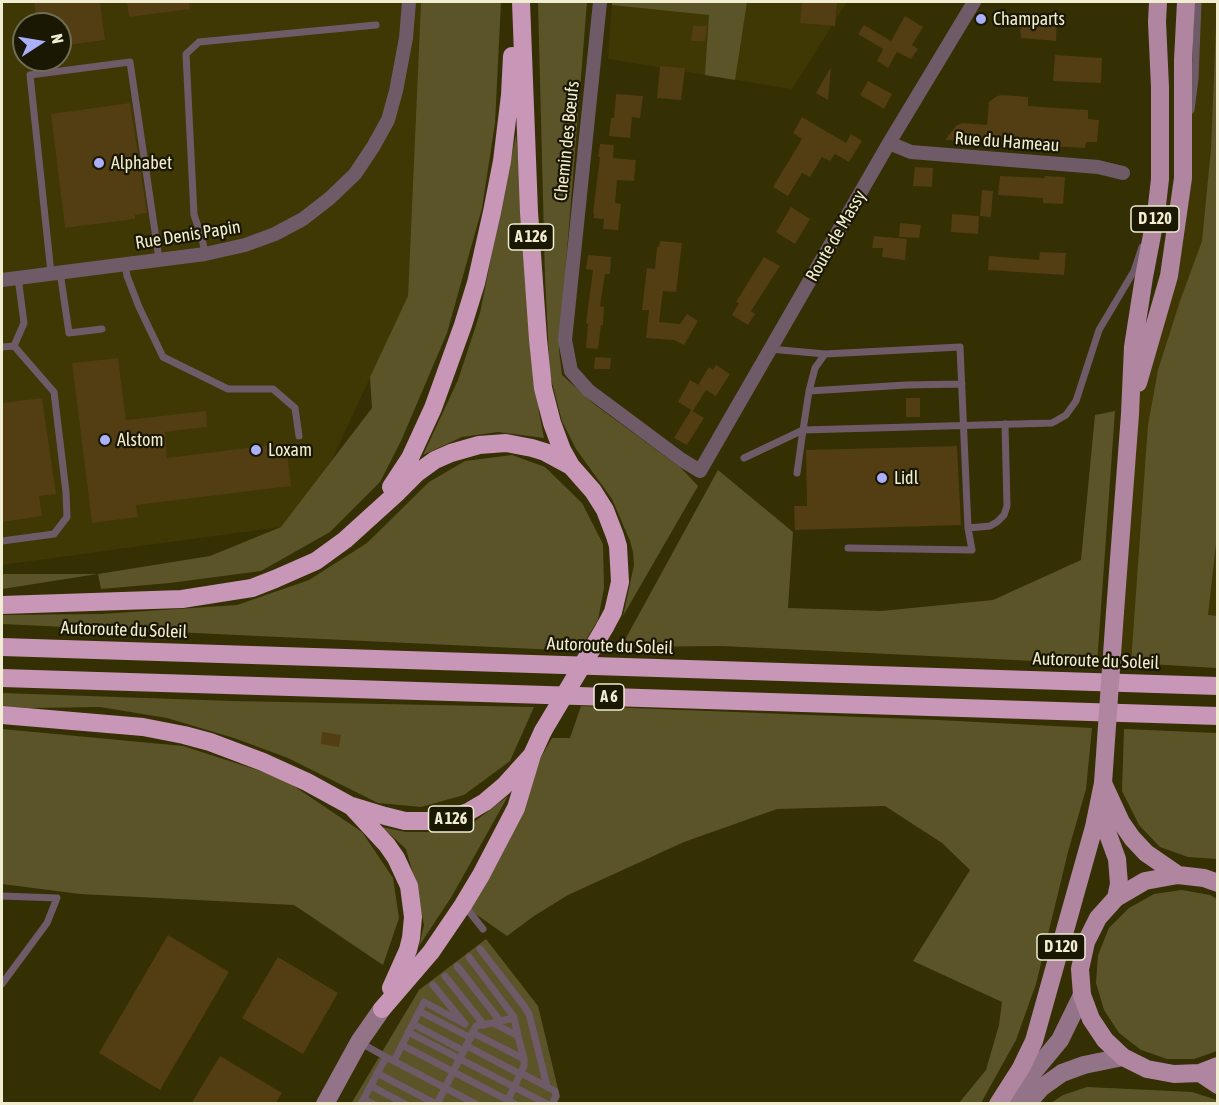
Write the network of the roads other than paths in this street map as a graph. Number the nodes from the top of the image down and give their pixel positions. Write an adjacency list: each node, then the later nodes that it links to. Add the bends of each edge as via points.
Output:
1 (409, 2): 14 (street, Rue Denis Papin, via 406,38 388,120 355,174 303,219 275,234)
2 (512, 2): 36 (highway, A 126, via 506,128 476,283 447,371 417,444)
3 (521, 2): 33 (highway, A 126, via 529,212 540,364 552,423)
4 (600, 2): 34 (street, Chemin des Bœufs, via 565,340 571,371 588,390)
5 (974, 2): 10 (street, Route de Massy)
6 (1158, 2): 13 (main road, D 120, via 1160,179)
7 (1186, 2): 12 (main road, D 120)
8 (1198, 2): 12 (lane, via 1195,79)
9 (376, 25): 14 (lane, via 200,42 186,54 194,215)
10 (889, 143): 11 (street, Rue du Hameau, via 911,152 1098,167); 23 (street, Route de Massy)
11 (1123, 173)
12 (1183, 178): 27 (main road, D 120, via 1169,276)
13 (1156, 214): 27 (main road, D 120, via 1133,347); 28 (lane, via 1134,271 1099,330 1076,401 1066,415 1052,423)
14 (205, 254): 15 (street, Rue Denis Papin)
15 (159, 260): 16 (street, Rue Denis Papin); 17 (lane, via 130,62 30,75)
16 (125, 264): 17 (street, Rue Denis Papin); 31 (lane, via 139,307 163,357 228,389 273,389 296,408)
17 (56, 273): 18 (street, Rue Denis Papin); 20 (lane, via 69,333)
18 (18, 277): 19 (street, Rue Denis Papin); 21 (lane, via 24,323)
19 (2, 279)
20 (102, 330)
21 (14, 346): 22 (lane); 38 (lane, via 54,392 67,517 54,534)
22 (2, 347)
23 (770, 350): 24 (lane); 34 (street, Route de Massy)
24 (825, 354): 25 (lane, via 960,347); 26 (lane, via 814,368)
25 (962, 384): 26 (lane); 29 (lane)
26 (809, 391): 30 (lane)
27 (1130, 414): 47 (main road, D 120, bridge)
28 (1005, 424): 29 (lane); 37 (lane, via 1004,515 990,526)
29 (963, 425): 30 (lane); 37 (lane)
30 (803, 430): 32 (lane); 35 (lane)
31 (299, 436)
32 (744, 458)
33 (572, 466): 36 (highway, via 518,444 465,448 427,466); 46 (highway, A 126, bridge, via 593,491 611,523 618,546 620,582 606,627)
34 (700, 471)
35 (797, 473)
36 (369, 518): 40 (highway, A 126, via 316,561 252,588 182,599)
37 (968, 528): 39 (lane, via 972,550)
38 (2, 541)
39 (848, 548)
40 (2, 605)
41 (2, 647): 43 (highway, Autoroute du Soleil / A 6)
42 (2, 678): 45 (highway, A 6)
43 (1218, 686)
44 (2, 715): 48 (highway, A 126, via 143,727 184,735 263,762)
45 (1218, 716)
46 (532, 755): 48 (highway, A 126, via 485,802 450,819 405,821); 53 (highway, via 511,820)
47 (1103, 783): 49 (main road, D 120, via 1132,838); 52 (main road, D 120, via 1105,826 1117,859); 100 (main road, D 120, via 1034,1041)
48 (349, 805): 63 (highway, via 387,845 409,886 413,928 408,950)
49 (1178, 875): 50 (main road); 52 (main road, via 1145,881)
50 (1218, 883)
51 (2, 896): 59 (lane, via 57,898 47,923)
52 (1116, 898): 61 (main road, via 1098,918 1086,942 1080,969)
53 (463, 905): 54 (lane); 63 (highway, via 431,952)
54 (483, 929)
55 (480, 949): 62 (lane)
56 (469, 957): 65 (lane)
57 (457, 966): 66 (lane)
58 (445, 976): 69 (lane)
59 (2, 984)
60 (433, 985): 68 (lane)
61 (1082, 995): 77 (main road, via 1091,1019); 101 (main road, via 1060,1040)
62 (526, 1008): 65 (lane); 87 (lane)
63 (382, 1009): 73 (main road)
64 (419, 1011): 67 (lane); 68 (lane, via 424,1002); 71 (lane)
65 (514, 1018): 66 (lane); 72 (lane)
66 (496, 1022): 69 (lane); 72 (lane)
67 (412, 1024): 70 (lane); 75 (lane)
68 (465, 1024): 71 (lane)
69 (484, 1025): 71 (lane, via 476,1026)
70 (408, 1032): 74 (lane); 78 (lane)
71 (473, 1034): 75 (lane); 79 (lane)
72 (518, 1036): 79 (lane)
73 (359, 1042): 76 (lane); 92 (main road)
74 (402, 1045): 80 (lane); 82 (lane)
75 (465, 1048): 78 (lane); 84 (lane)
76 (386, 1057): 80 (lane); 83 (lane)
77 (1123, 1057): 81 (main road, via 1147,1069 1174,1074); 102 (main road, via 1062,1073)
78 (460, 1059): 82 (lane); 88 (lane)
79 (524, 1059): 84 (lane)
80 (394, 1061): 89 (lane)
81 (1209, 1070): 85 (main road)
82 (453, 1072): 89 (lane); 91 (lane)
83 (377, 1073): 86 (lane); 95 (lane)
84 (521, 1073): 87 (lane); 88 (lane)
85 (1218, 1085)
86 (370, 1086): 90 (lane); 94 (lane)
87 (547, 1086): 99 (lane, via 555,1091)
88 (514, 1087): 91 (lane); 98 (lane)
89 (445, 1088): 95 (lane); 96 (lane)
90 (363, 1101): 93 (lane)
91 (506, 1102): 97 (lane)
92 (324, 1104)
93 (373, 1104)
94 (405, 1104)
95 (437, 1104)
96 (476, 1104)
97 (515, 1104)
98 (547, 1104)
99 (552, 1104)
100 (998, 1104)
101 (1004, 1104)
102 (1027, 1104)

